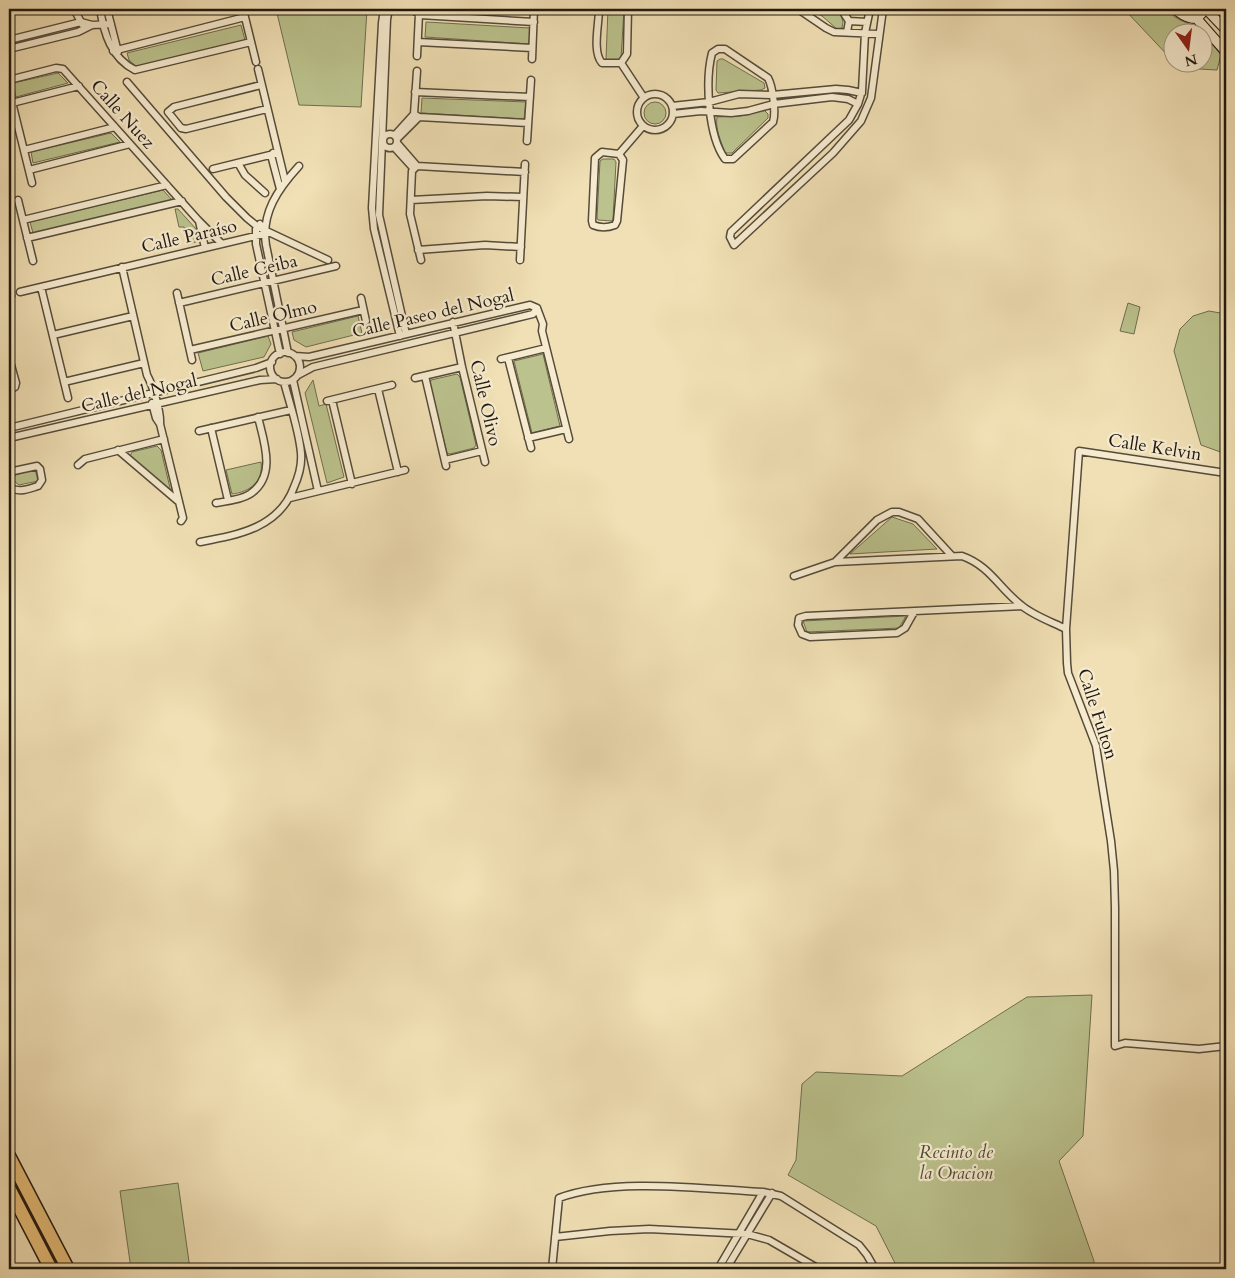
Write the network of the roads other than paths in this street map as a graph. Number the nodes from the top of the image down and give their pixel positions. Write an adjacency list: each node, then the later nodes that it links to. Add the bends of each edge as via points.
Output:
1 (14, 9): 18 (street)
2 (74, 9): 23 (street)
3 (101, 9): 27 (street)
4 (107, 9): 27 (street)
5 (243, 9): 20 (street)
6 (384, 9): 66 (street)
7 (389, 9): 71 (street)
8 (412, 9): 19 (street)
9 (534, 9): 24 (street)
10 (600, 9): 42 (street, via 598,58 602,63)
11 (628, 9): 42 (street, via 627,54)
12 (798, 9): 30 (street, via 830,31)
13 (841, 9): 22 (street)
14 (870, 9): 25 (street)
15 (883, 9): 32 (street)
16 (1175, 9): 21 (main road, via 1186,17)
17 (1205, 9): 21 (main road); 29 (main road)
18 (9, 10)
19 (419, 12): 24 (street); 35 (street)
20 (245, 17): 34 (street); 38 (street)
21 (1196, 18): 39 (main road)
22 (849, 21): 25 (street); 30 (street)
23 (81, 22): 26 (street); 28 (street); 33 (street)
24 (534, 22): 36 (street)
25 (867, 22): 31 (street)
26 (92, 25): 27 (street); 28 (street)
27 (107, 25): 38 (street)
28 (84, 29): 37 (street)
29 (1226, 30)
30 (846, 32): 31 (street)
31 (866, 33): 32 (street); 52 (street)
32 (878, 34): 73 (street, via 871,98)
33 (9, 40)
34 (251, 42): 38 (street, via 140,69 131,68); 47 (street)
35 (418, 42): 36 (street); 40 (street)
36 (532, 48): 41 (street)
37 (9, 49)
38 (115, 50)
39 (1226, 52)
40 (417, 56)
41 (532, 59)
42 (621, 64): 55 (street)
43 (416, 70): 51 (street)
44 (9, 80): 48 (street, Calle Nuez, via 59,68)
45 (531, 80): 54 (street)
46 (127, 82): 102 (street, via 226,197)
47 (261, 85): 62 (street); 62 (street, via 174,107 169,110 169,115 186,129)
48 (79, 86): 58 (street); 69 (street, Calle Nuez)
49 (824, 89): 52 (street); 53 (street); 56 (street)
50 (9, 90): 58 (street)
51 (415, 92): 54 (street); 65 (street)
52 (862, 93): 60 (street)
53 (772, 95): 57 (street, via 739,94); 57 (street, via 768,78 725,49 718,49 710,60); 59 (street)
54 (530, 97): 67 (street)
55 (644, 98): 61 (street, via 660,95); 68 (street, via 637,112)
56 (824, 99): 59 (street); 60 (street, via 842,98)
57 (709, 102): 61 (street); 63 (street)
58 (12, 103): 77 (street)
59 (774, 104): 63 (street, via 731,113); 63 (street, via 773,122 728,160 724,159 716,142)
60 (858, 104): 70 (street)
61 (672, 106): 64 (street)
62 (267, 109): 79 (street)
63 (710, 111): 64 (street)
64 (673, 114): 68 (street, via 668,124 659,130)
65 (416, 116): 67 (street); 75 (street)
66 (376, 120): 71 (street); 82 (street)
67 (528, 123): 74 (street)
68 (643, 126): 81 (street)
69 (115, 127): 76 (street, Calle Nuez); 77 (street)
70 (842, 128): 73 (street); 78 (street)
71 (381, 129): 72 (street); 80 (street)
72 (386, 135): 75 (street, via 391,134); 75 (street, via 383,142)
73 (850, 136): 83 (street)
74 (527, 140)
75 (394, 142): 80 (street); 87 (street)
76 (130, 144): 89 (street); 93 (street, Calle Nuez)
77 (24, 150): 89 (street)
78 (816, 151): 83 (street); 83 (street, via 731,232 734,245)
79 (275, 152): 84 (street); 91 (street); 94 (street)
80 (380, 154): 82 (street); 109 (street, via 379,215)
81 (619, 154): 81 (street, via 623,160 617,220 615,225 597,227 592,221 595,158 602,152)
82 (374, 161): 109 (street, via 372,218)
83 (824, 161)
84 (238, 163): 88 (street); 95 (street, via 245,175)
85 (525, 164): 90 (street)
86 (299, 166): 91 (street)
87 (416, 168): 90 (street); 98 (street, via 412,171)
88 (213, 169)
89 (29, 170): 92 (street)
90 (525, 172): 96 (street)
91 (285, 181): 94 (street)
92 (32, 182)
93 (167, 185): 99 (street, Calle Nuez); 100 (street)
94 (280, 189): 102 (street)
95 (264, 193)
96 (523, 197): 98 (street); 106 (street)
97 (18, 200): 100 (street)
98 (410, 200): 108 (street)
99 (182, 202): 101 (street, Calle Nuez); 104 (street)
100 (23, 220): 104 (street)
101 (198, 220): 105 (street, Calle Nuez); 107 (street, Calle Nuez)
102 (262, 230): 103 (street, Calle Paraíso); 110 (street); 116 (street)
103 (255, 236): 105 (street, Calle Paraíso); 117 (street)
104 (27, 238): 113 (street)
105 (222, 244): 107 (street, Calle Paraíso)
106 (521, 247): 108 (street); 112 (street)
107 (205, 248): 115 (street, Calle Paraíso)
108 (418, 250): 111 (street)
109 (384, 256): 134 (street)
110 (328, 260)
111 (421, 260)
112 (520, 260)
113 (33, 261)
114 (336, 266): 116 (street, Calle Ceiba)
115 (122, 268): 119 (street, Calle Paraíso); 127 (street)
116 (274, 281): 117 (street, Calle Ceiba); 130 (street)
117 (264, 284): 124 (street, Calle Ceiba); 131 (street)
118 (9, 287): 123 (street)
119 (41, 287): 120 (street, Calle Paraíso); 133 (street)
120 (20, 292)
121 (177, 293): 124 (street)
122 (361, 298): 125 (street)
123 (9, 301)
124 (179, 303): 136 (street)
125 (364, 310): 128 (street); 130 (street, Calle Olmo)
126 (535, 311): 129 (street, Calle Paseo del Nogal, via 530,305); 132 (street, Calle Paseo del Nogal); 135 (street)
127 (133, 316): 133 (street); 142 (street)
128 (366, 321)
129 (451, 323): 132 (street, Calle Olivo); 134 (street, Calle Paseo del Nogal)
130 (284, 329): 131 (street, Calle Olmo); 138 (street)
131 (275, 331): 136 (street, Calle Olmo); 137 (street)
132 (454, 334): 143 (street, Calle Olivo); 144 (street, Calle Paseo del Nogal, via 313,367)
133 (53, 335): 149 (street)
134 (403, 335): 138 (street, Calle Paseo del Nogal, via 310,357)
135 (546, 348): 161 (street); 164 (street, via 505,358)
136 (190, 350): 140 (street)
137 (280, 354): 138 (street); 141 (street)
138 (292, 355): 144 (street, via 300,367)
139 (9, 358): 153 (street, via 16,383)
140 (192, 360)
141 (272, 362): 147 (street, via 272,372); 154 (street, Calle del Nogal)
142 (144, 363): 149 (street); 154 (street)
143 (462, 367): 145 (street); 169 (street, Calle Olivo)
144 (298, 375): 148 (street)
145 (426, 376): 146 (street); 169 (street, via 446,463)
146 (415, 378)
147 (277, 379): 150 (street); 156 (street, Calle del Nogal, via 260,380)
148 (293, 380): 150 (street); 177 (street)
149 (64, 382): 155 (street)
150 (284, 382): 157 (street)
151 (392, 386): 152 (street)
152 (378, 389): 175 (street, via 402,471); 175 (street, via 329,400)
153 (9, 390)
154 (151, 393): 156 (street); 159 (street, Calle del Nogal)
155 (68, 398)
156 (155, 405): 163 (street, Calle del Nogal); 165 (street)
157 (291, 410): 158 (street); 178 (street, via 301,460)
158 (258, 417): 160 (street); 179 (street, via 266,453 266,471 250,494)
159 (9, 428)
160 (211, 428): 162 (street); 179 (street)
161 (566, 429): 164 (street); 166 (street)
162 (199, 431)
163 (9, 438)
164 (528, 438): 167 (street)
165 (164, 439): 168 (street); 180 (street)
166 (569, 439)
167 (530, 448)
168 (118, 450): 172 (street, via 85,459); 180 (street)
169 (482, 451): 171 (street, Calle Olivo)
170 (1079, 451): 174 (street, Calle Kelvin); 189 (street, Calle Fulton)
171 (485, 462)
172 (78, 465)
173 (9, 472): 176 (street, via 37,466 42,480 38,486 21,491)
174 (1226, 473)
175 (352, 484): 177 (street)
176 (9, 486)
177 (318, 491): 178 (street)
178 (290, 498): 183 (street, via 274,517 260,526)
179 (228, 500): 181 (street)
180 (179, 502): 182 (street)
181 (216, 504)
182 (181, 522)
183 (200, 542)
184 (952, 556): 185 (street); 185 (street, via 918,519 892,512 877,520); 187 (street, via 969,559 986,569)
185 (835, 562): 186 (street)
186 (794, 576)
187 (1021, 606): 188 (street); 189 (street)
188 (914, 612): 188 (street, via 806,616 799,618 798,625 802,634 810,637 897,633 905,628)
189 (1066, 629): 190 (street, Calle Fulton, via 1068,672 1096,746 1111,841 1115,908)
190 (1115, 1038): 191 (street); 191 (street, Calle Fulton, via 1115,1046)
191 (1125, 1043): 192 (street, via 1199,1049)
192 (1226, 1046)
193 (9, 1156): 201 (highway)
194 (9, 1188): 200 (highway)
195 (763, 1192): 196 (street); 197 (street); 199 (street, via 634,1186 569,1194 559,1198)
196 (772, 1193): 198 (street); 206 (street, via 859,1245)
197 (739, 1234): 198 (street); 199 (street, via 649,1229); 203 (street)
198 (747, 1234): 204 (street); 205 (street, via 769,1240)
199 (555, 1237): 202 (street)
200 (51, 1269)
201 (68, 1269)
202 (552, 1269)
203 (718, 1269)
204 (726, 1269)
205 (819, 1269)
206 (875, 1269)

